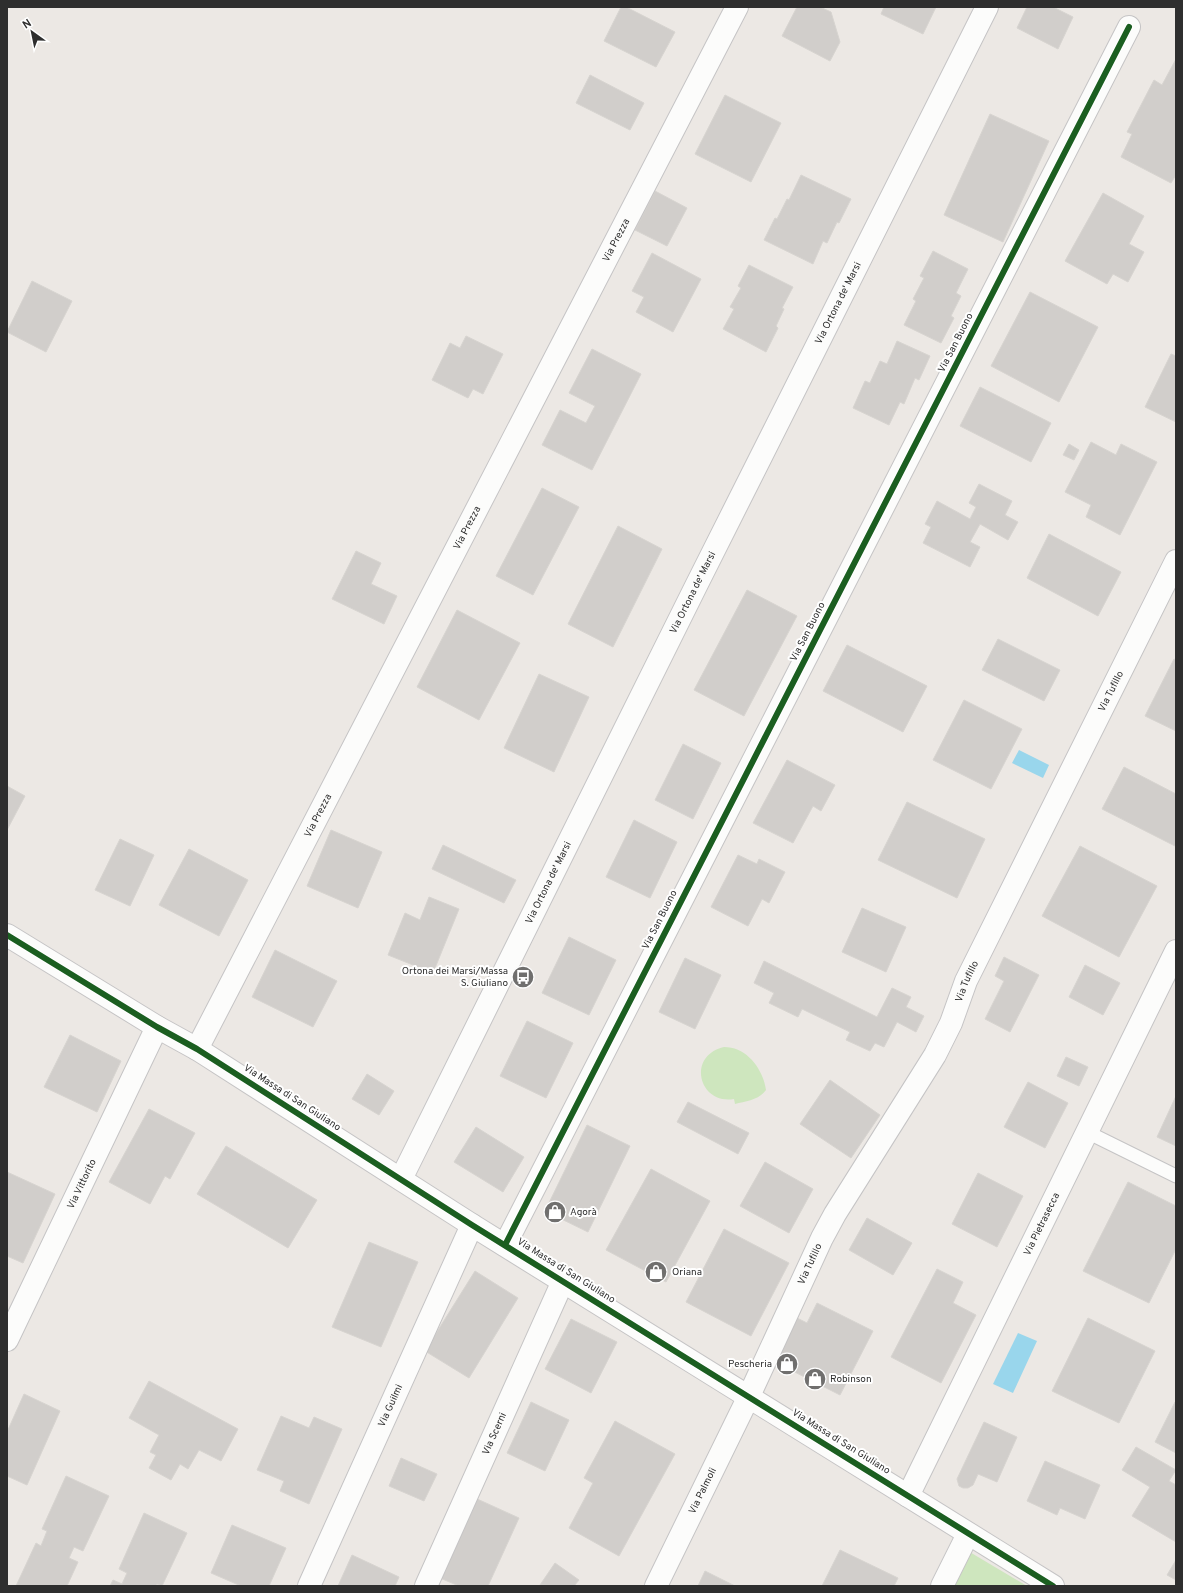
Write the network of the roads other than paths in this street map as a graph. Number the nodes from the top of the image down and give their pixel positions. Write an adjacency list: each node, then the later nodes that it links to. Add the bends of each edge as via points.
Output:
1 (737, 7): 8 (street, Via Prezza)
2 (987, 7): 11 (street, Via Ortona de' Marsi)
3 (1129, 27): 13 (street, Via San Buono)
4 (1176, 561): 16 (street, Via Tufillo, via 966,981 945,1037 828,1226)
5 (7, 934): 7 (street, Via Massa di San Giuliano)
6 (1176, 951): 9 (street, Via Pietrasecca)
7 (157, 1027): 8 (street, Via Massa di San Giuliano); 15 (street, Via Vittorito)
8 (197, 1049): 11 (street, Via Massa di San Giuliano)
9 (1087, 1132): 10 (lane); 17 (street, Via Pietrasecca)
10 (1176, 1176)
11 (401, 1179): 12 (street, Via Massa di San Giuliano)
12 (472, 1225): 13 (street, Via Massa di San Giuliano); 19 (street, Via Guilmi)
13 (505, 1245): 14 (street, Via Massa di San Giuliano)
14 (563, 1281): 16 (street, Via Massa di San Giuliano); 20 (street, Via Scerni)
15 (7, 1340)
16 (749, 1396): 17 (street, Via Massa di San Giuliano); 21 (street, Via Palmoli)
17 (908, 1496): 18 (street, Via Massa di San Giuliano)
18 (968, 1534): 22 (street); 23 (street, Via Massa di San Giuliano)
19 (309, 1586)
20 (426, 1586)
21 (656, 1586)
22 (942, 1586)
23 (1053, 1586)

